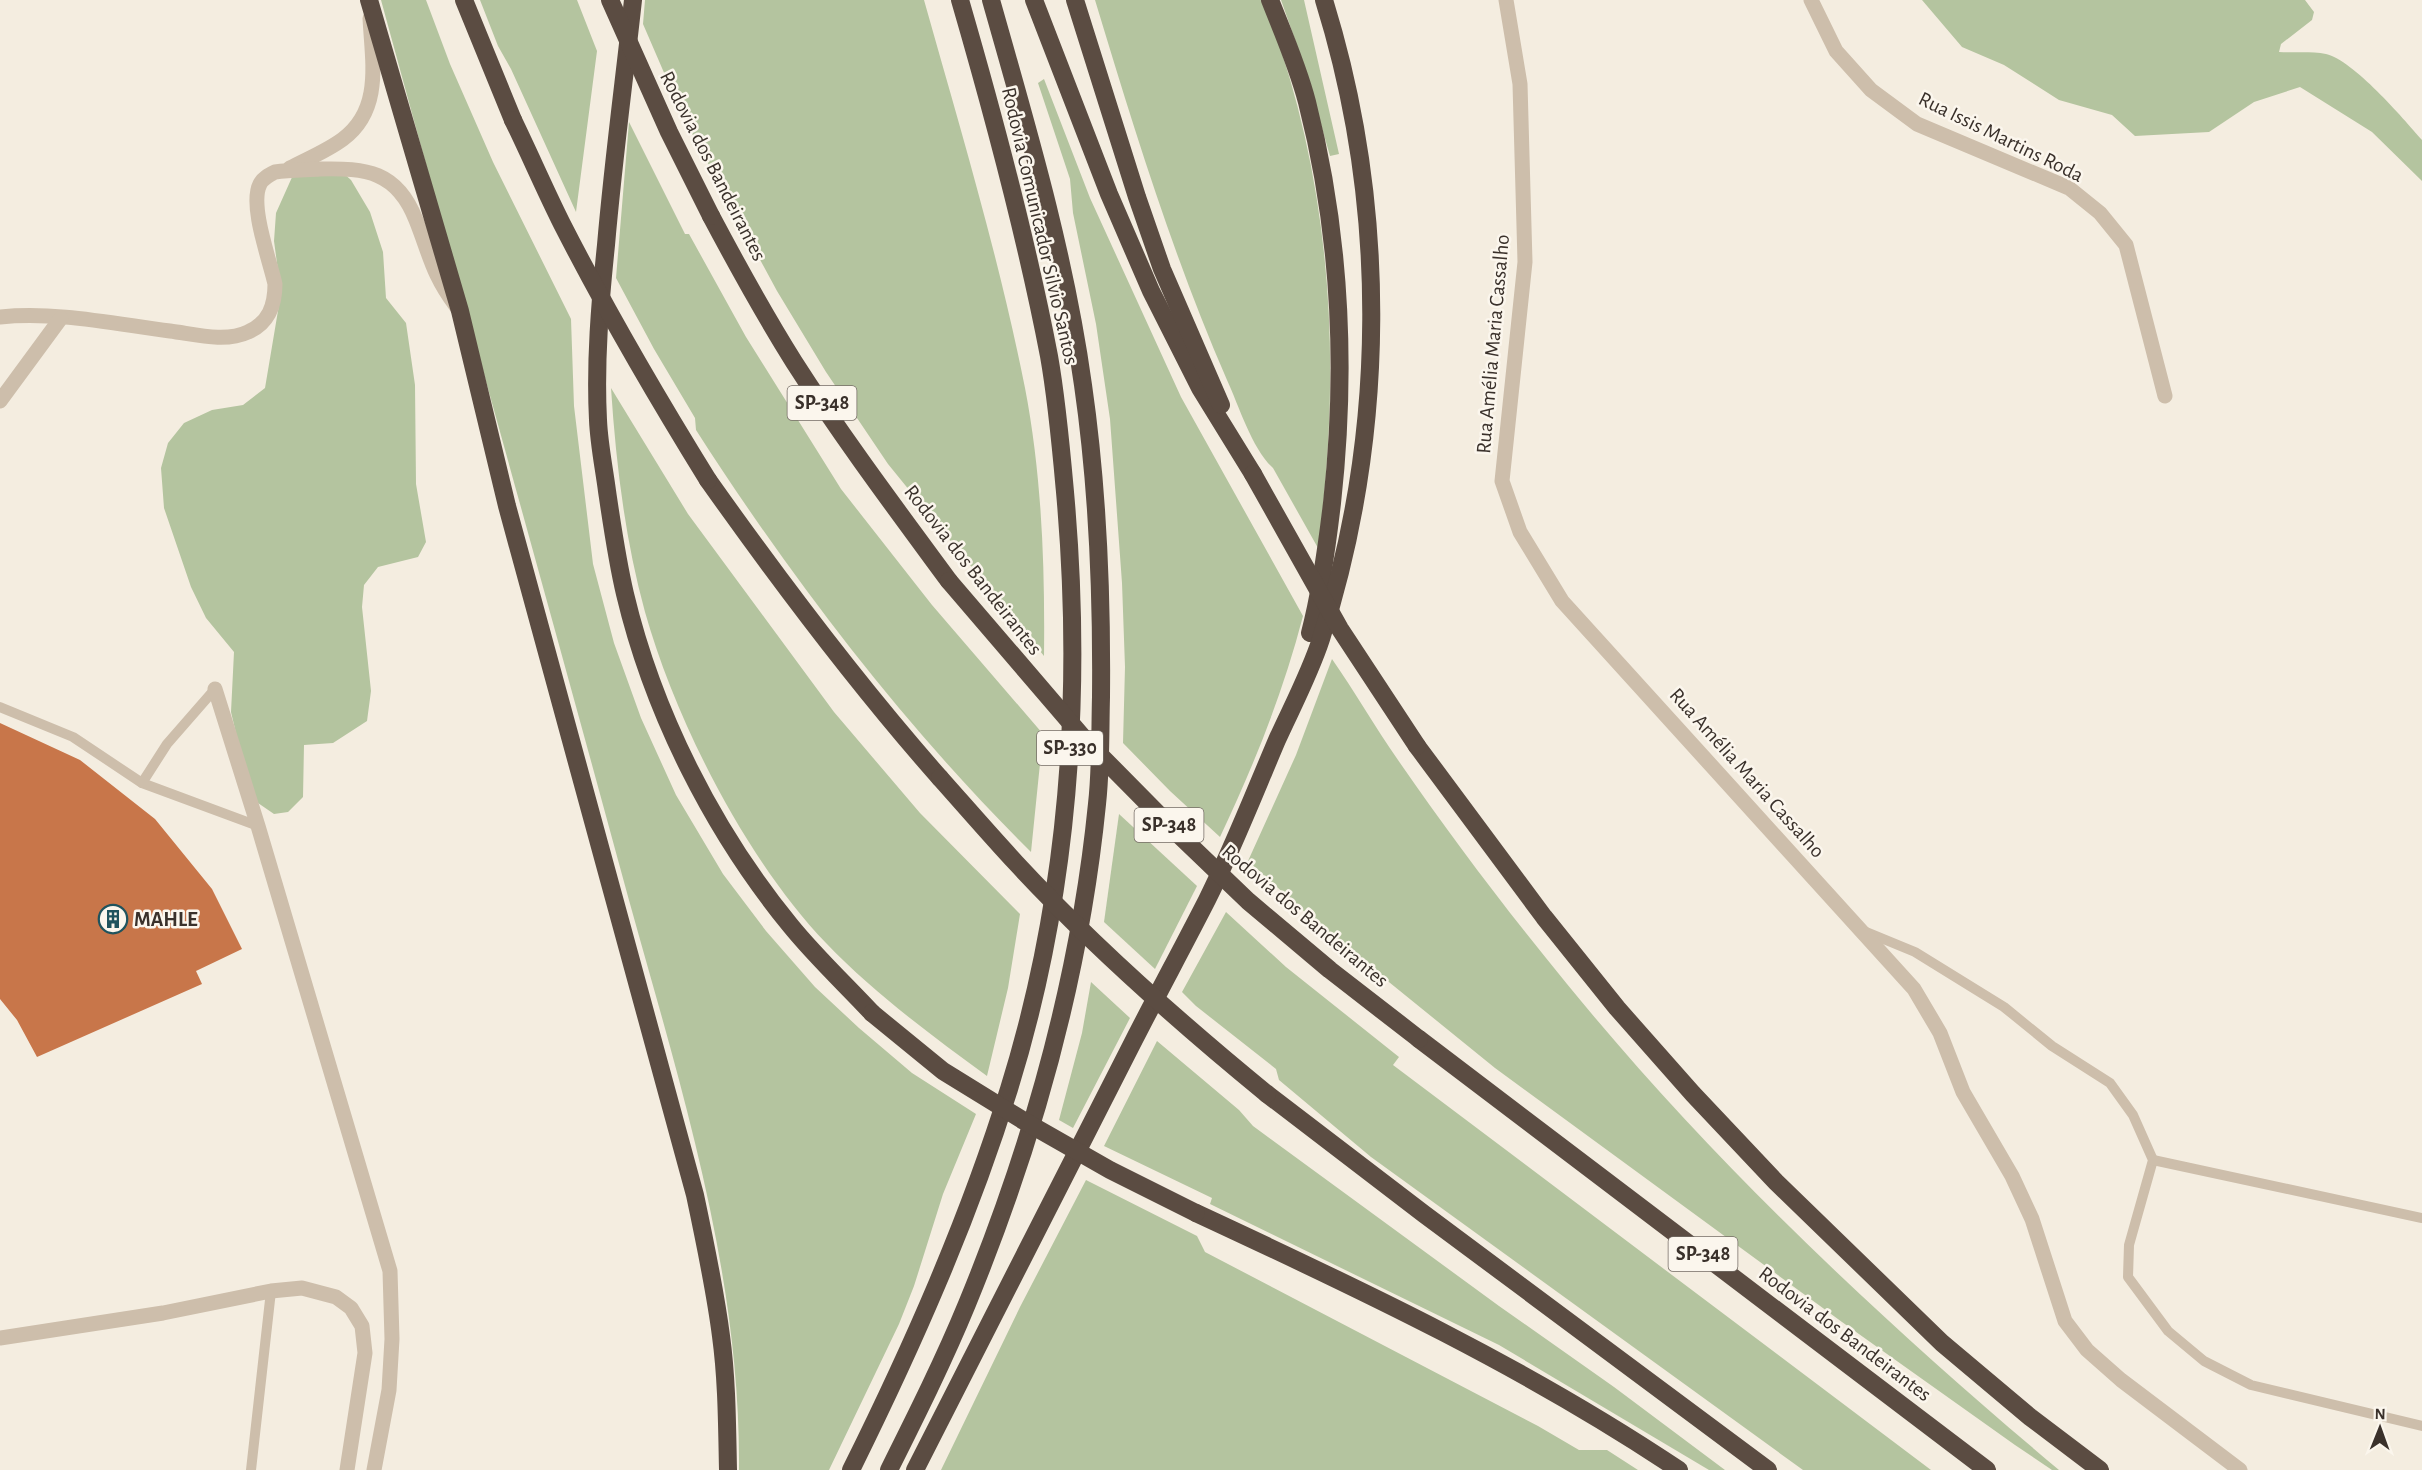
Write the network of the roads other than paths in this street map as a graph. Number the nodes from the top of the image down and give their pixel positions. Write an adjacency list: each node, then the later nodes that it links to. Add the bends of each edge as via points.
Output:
1 (369, 0): 13 (street, via 373,87 364,116 341,140); 14 (highway)
2 (464, 0): 39 (highway, bridge, via 513,120 562,224 653,391 708,480 779,580 846,668 940,778 1017,864 1194,1034 1424,1214)
3 (610, 0): 40 (highway, Rodovia dos Bandeirantes / SP-348, bridge, via 711,216 794,361 868,472 949,581 1087,742 1248,901 1330,970)
4 (633, 0): 38 (highway, bridge, via 599,317 598,421 603,466 625,595 646,662 672,734 739,855 790,925 872,1013 943,1071 1110,1170 1454,1336)
5 (960, 0): 35 (highway, Rodovia Comunicador Silvio Santos / SP-330, via 1023,236 1052,381 1071,558 1072,707 1066,803 1044,944 1010,1087 941,1277)
6 (991, 0): 36 (highway, Rodovia Comunicador Silvio Santos / SP-330, via 1053,228 1083,383 1093,464 1102,621 1098,801 1070,973 1028,1134 966,1307)
7 (1034, 0): 19 (highway, via 1151,291 1200,388)
8 (1075, 0): 19 (highway, via 1162,269)
9 (1270, 0): 22 (highway, via 1307,100 1319,154 1334,234 1339,339 1337,460 1329,529 1316,613)
10 (1324, 0): 22 (highway, via 1340,49 1364,175 1370,248 1369,388 1341,567 1320,642)
11 (1506, 0): 25 (street, Rua Amélia Maria Cassalho, via 1520,84 1525,262 1502,481 1520,532 1562,602)
12 (1811, 0): 17 (street, Rua Issis Martins Roda, via 1836,51 1871,90 1917,124 2068,188 2100,213 2126,245)
13 (285, 171): 14 (street, via 364,170 389,181 409,205 440,285); 16 (street, via 265,177 257,196 275,284 273,308 258,326 247,333 218,337)
14 (460, 311): 34 (highway, via 507,506 695,1195 722,1338)
15 (0, 317): 16 (street)
16 (61, 318): 18 (street)
17 (2165, 396)
18 (0, 401)
19 (1250, 471): 41 (highway, bridge, via 1340,629 1417,746 1617,1008 1768,1174 1942,1343)
20 (215, 689): 23 (lane, via 167,744); 24 (street)
21 (0, 707): 23 (lane, via 73,737)
22 (1278, 738): 37 (highway, via 1208,898)
23 (142, 783): 24 (lane)
24 (258, 826): 33 (street, via 390,1271 389,1390)
25 (1861, 930): 26 (lane, via 1915,952 2004,1007 2052,1046 2110,1083 2133,1115); 42 (street, Rua Amélia Maria Cassalho, via 1914,989 1940,1033 1963,1092 2032,1219 2065,1321 2087,1350 2121,1380)
26 (2153, 1160): 27 (lane); 30 (lane, via 2129,1245 2128,1277 2168,1331 2204,1361 2251,1386)
27 (2422, 1218)
28 (271, 1291): 29 (street, via 163,1313); 31 (lane); 32 (street, via 302,1288 336,1297 351,1308 362,1326 365,1353)
29 (0, 1338)
30 (2422, 1426)
31 (251, 1470)
32 (347, 1470)
33 (374, 1470)
34 (728, 1470)
35 (851, 1470)
36 (889, 1470)
37 (915, 1470)
38 (1679, 1470)
39 (1768, 1470)
40 (1987, 1470)
41 (2100, 1470)
42 (2241, 1470)

